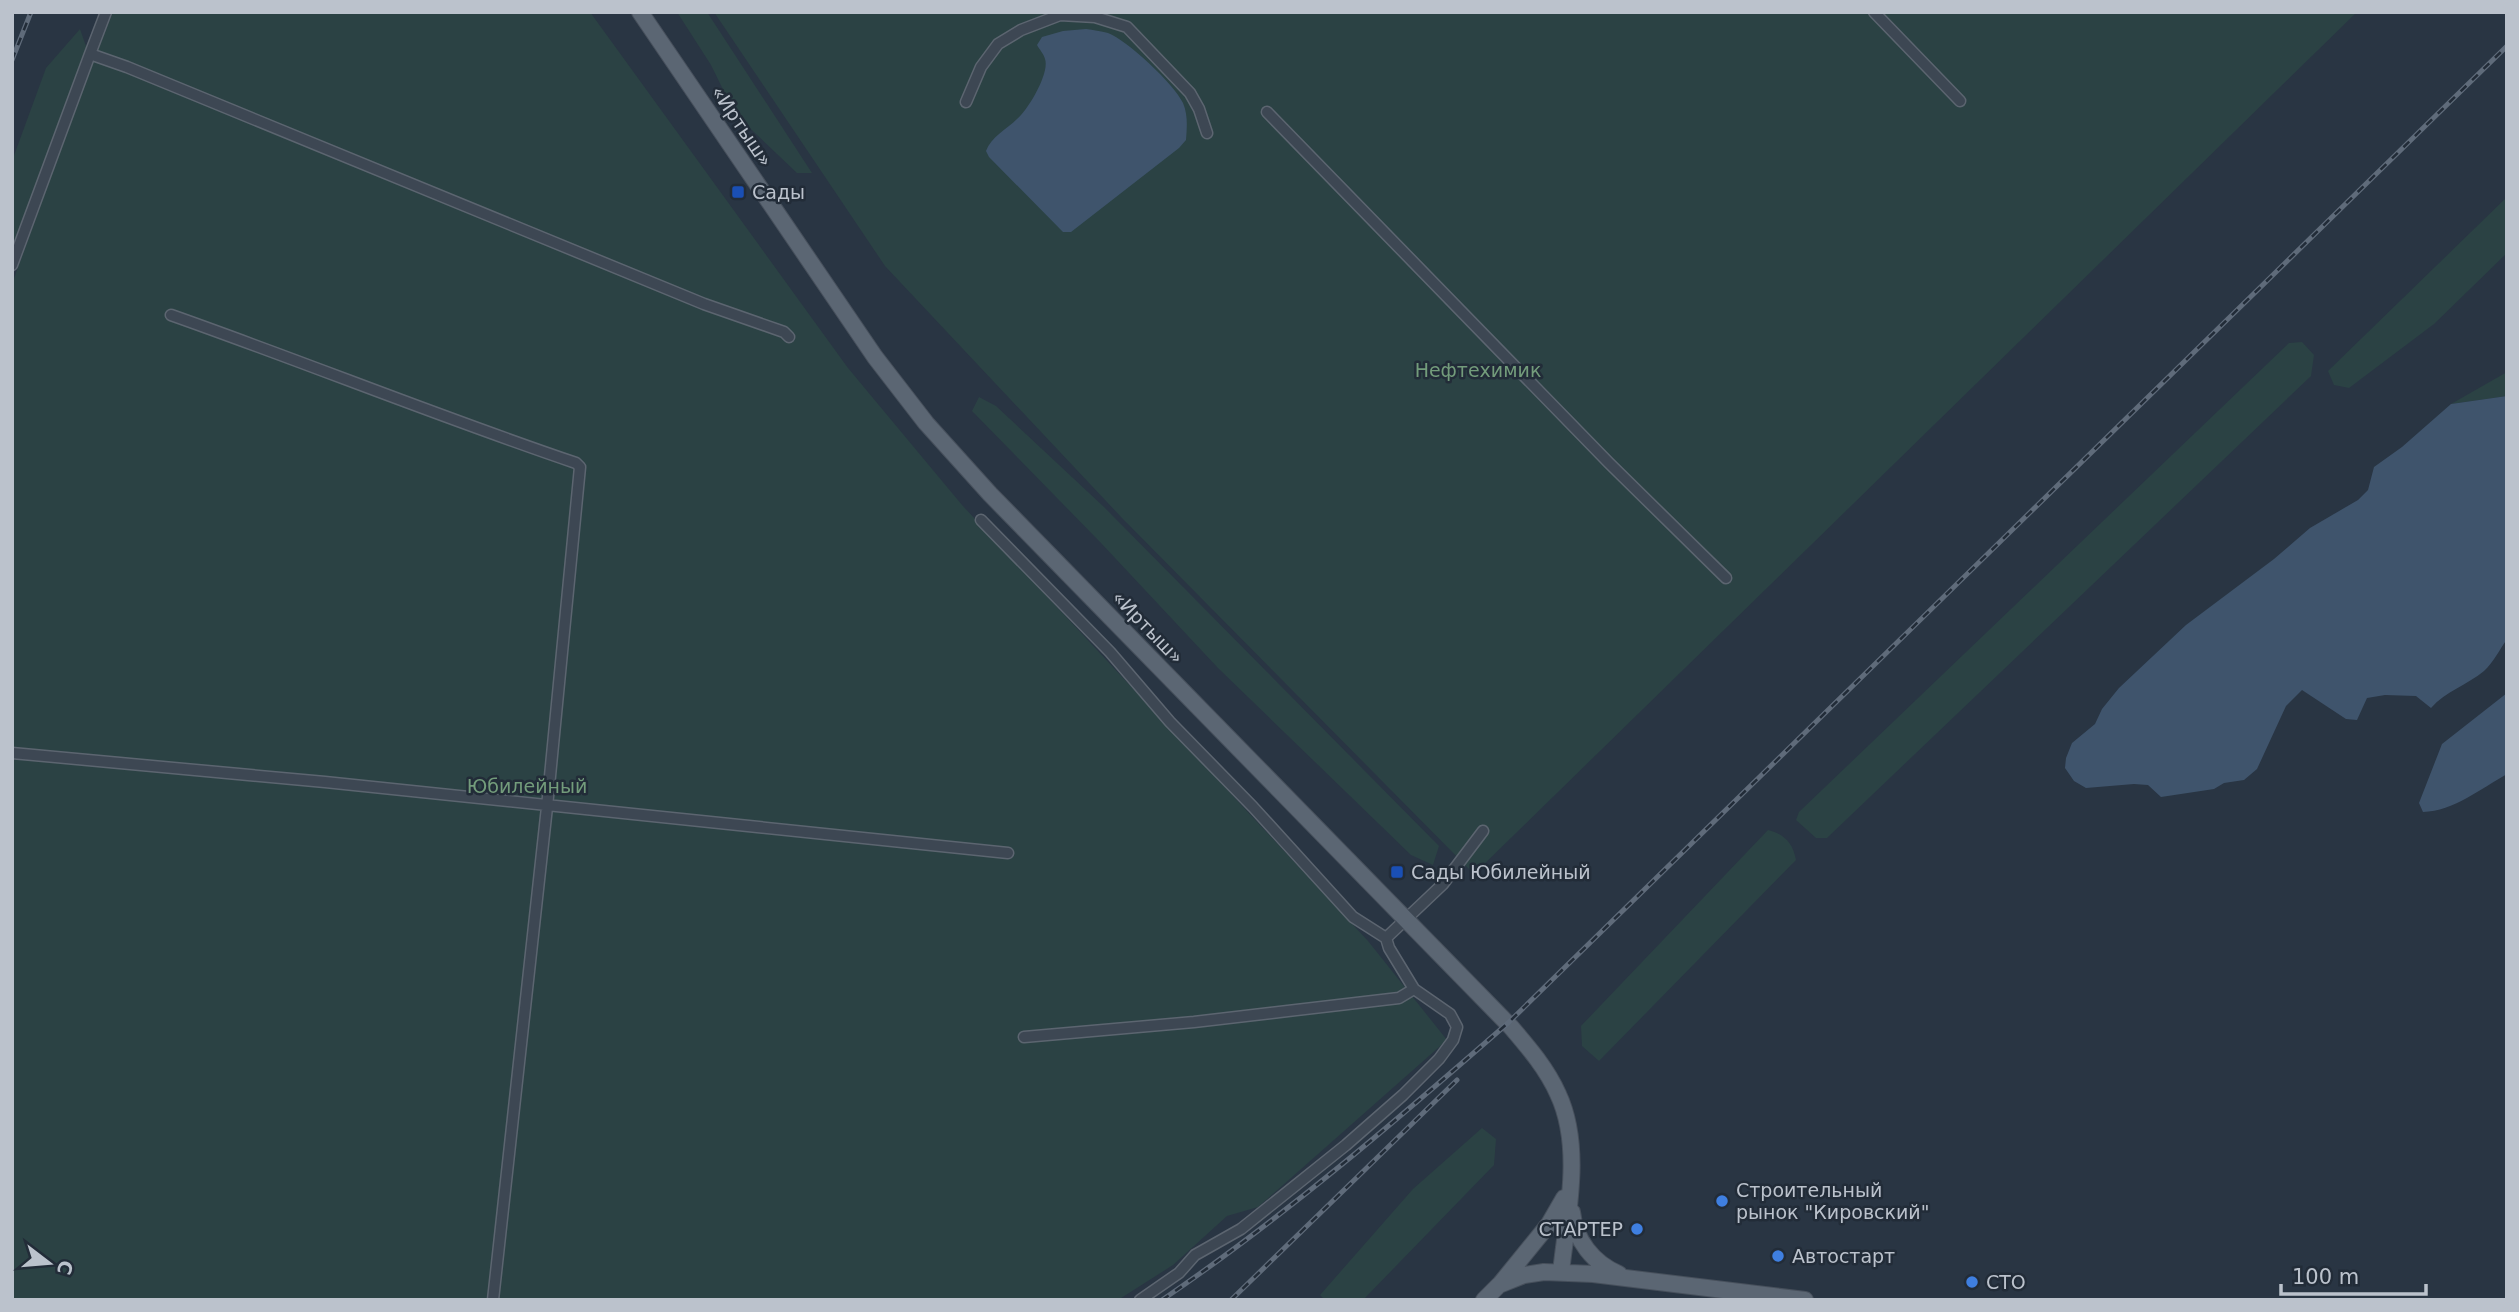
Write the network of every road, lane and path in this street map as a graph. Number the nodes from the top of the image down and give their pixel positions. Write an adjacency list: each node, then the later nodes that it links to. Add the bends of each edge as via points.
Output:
1 (106, 12): 4 (street)
2 (640, 12): 18 (main road, «Иртыш», via 875,357 926,423 1008,513)
3 (1874, 12): 5 (street)
4 (90, 54): 9 (street); 11 (street)
5 (1960, 100)
6 (966, 102): 8 (street, via 981,67 998,44 1060,15 1095,18 1126,27 1181,83 1199,109)
7 (1267, 112): 13 (street)
8 (1207, 133)
9 (12, 265)
10 (171, 315): 15 (street, via 579,464)
11 (789, 337)
12 (981, 520): 19 (street, via 1110,652 1353,917)
13 (1726, 578)
14 (12, 753): 15 (street)
15 (547, 807): 17 (street); 27 (street)
16 (1483, 831): 18 (street, via 1443,884)
17 (1008, 852)
18 (1406, 919): 19 (street); 22 (main road, «Иртыш», via 1544,1067 1560,1096 1568,1127)
19 (1385, 938): 20 (street)
20 (1414, 989): 21 (street, via 1399,998); 28 (street, via 1450,1014 1457,1027 1439,1059 1403,1095 1241,1229 1195,1255 1179,1273)
21 (1024, 1037)
22 (1570, 1185): 23 (main road, «Иртыш»); 24 (main road, via 1578,1237 1602,1265); 25 (main road, via 1549,1224)
23 (1561, 1272): 24 (main road); 25 (main road, via 1524,1275)
24 (1628, 1278): 26 (main road)
25 (1499, 1285): 29 (main road)
26 (1749, 1297): 30 (main road)
27 (493, 1300)
28 (1140, 1300)
29 (1484, 1300)
30 (1805, 1300)

